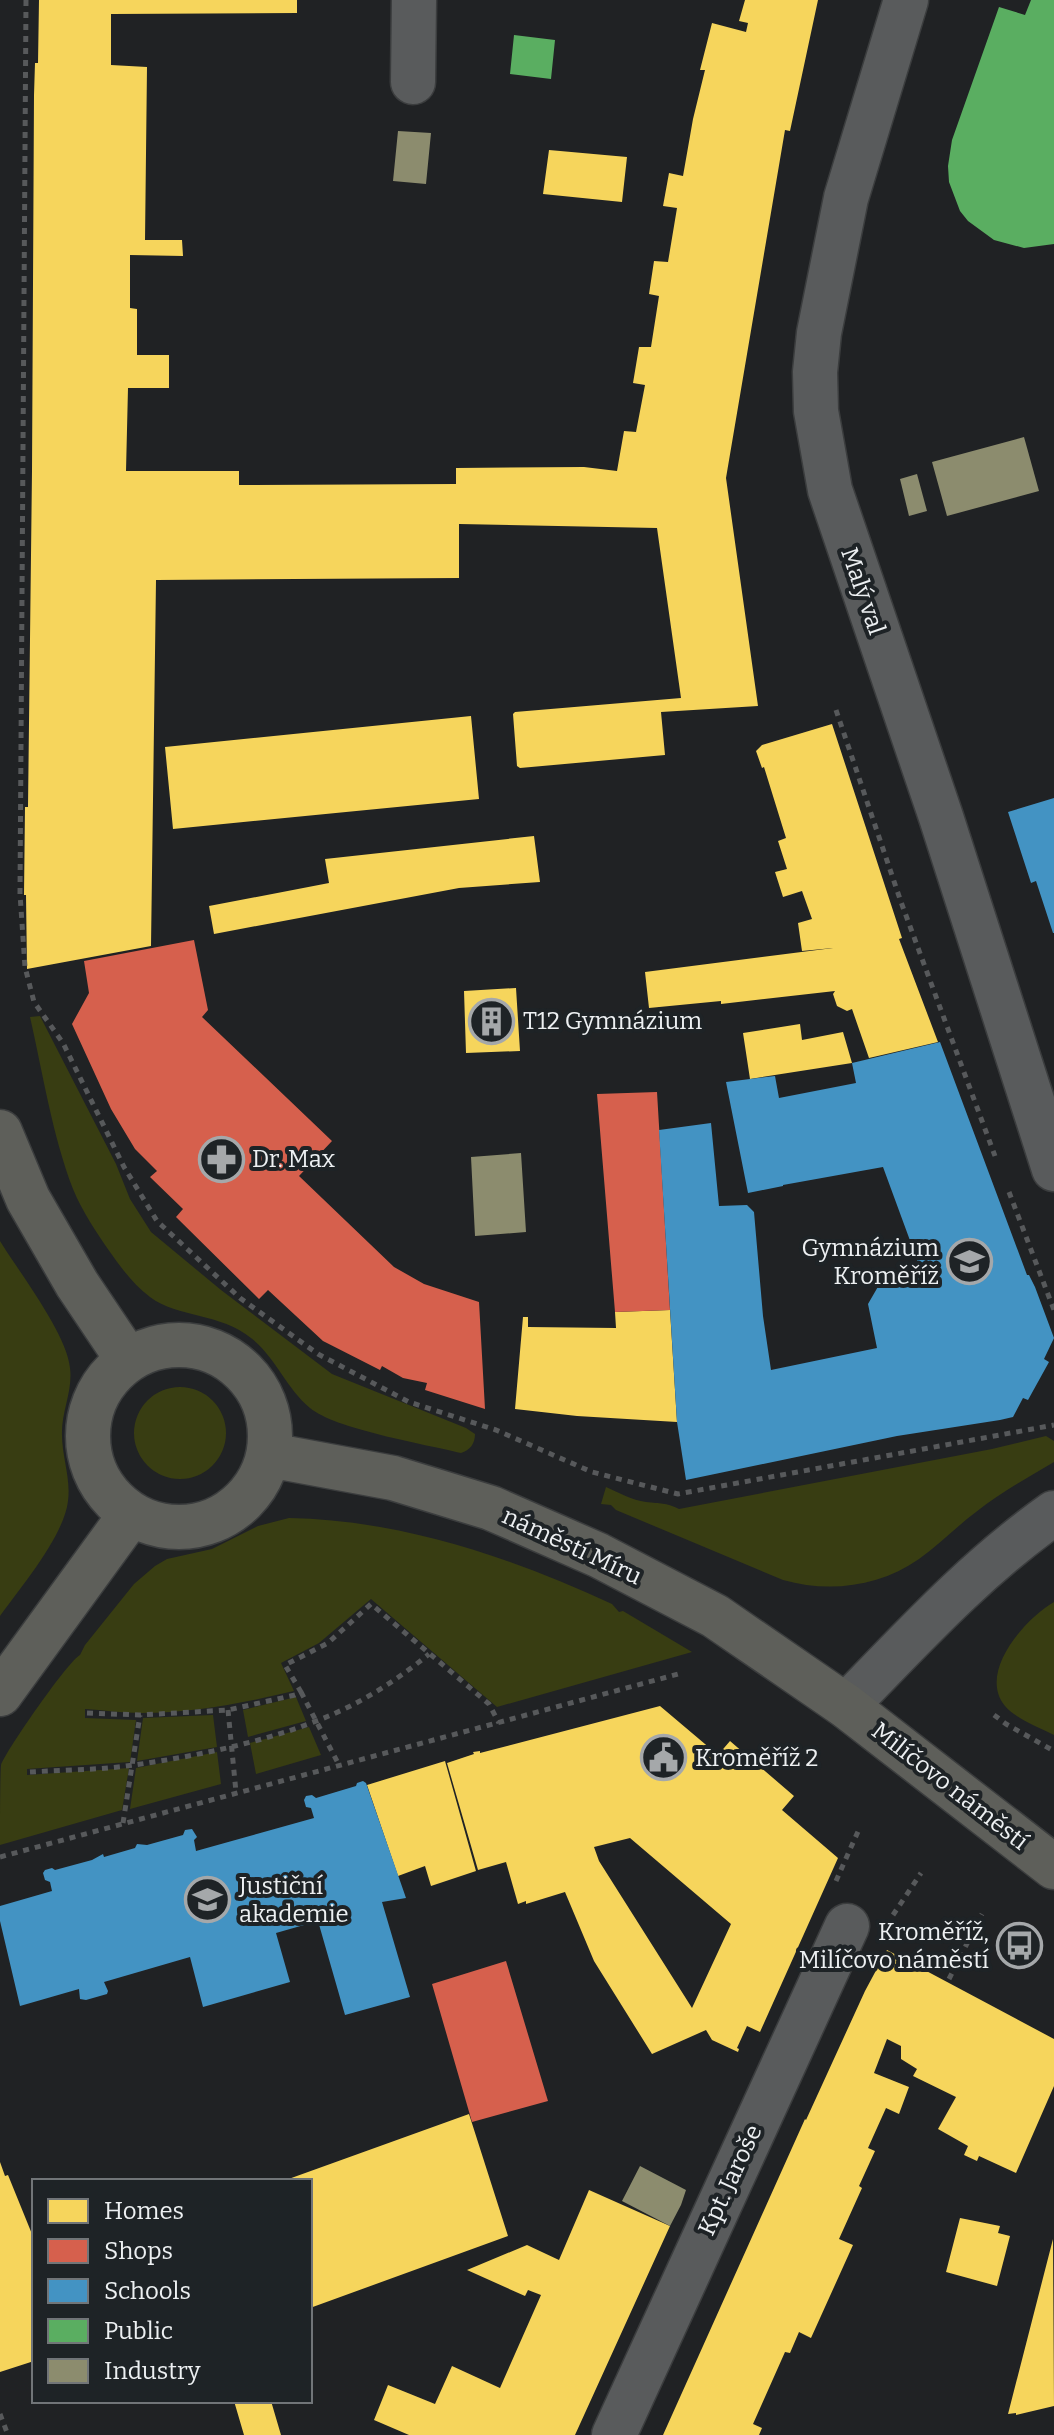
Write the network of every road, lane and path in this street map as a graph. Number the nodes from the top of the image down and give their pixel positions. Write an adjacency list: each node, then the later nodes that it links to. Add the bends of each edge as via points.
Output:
1 (26, 0): 12 (path, via 20,894 25,967 34,1002 63,1043 157,1221 240,1298 318,1354 409,1402 496,1430 592,1472 678,1494)
2 (414, 0): 4 (street)
3 (906, 0): 8 (street, Malý val, via 836,242 819,333 816,411 830,490)
4 (413, 82)
5 (836, 710): 7 (path)
6 (0, 1132): 11 (main road, via 28,1199)
7 (997, 1161)
8 (1054, 1169)
9 (1008, 1191): 10 (path)
10 (1054, 1310)
11 (128, 1360): 13 (main road, via 174,1344 223,1356 248,1377 265,1405); 15 (main road, via 102,1386 88,1438 96,1473)
12 (1054, 1425)
13 (269, 1455): 15 (main road, via 250,1494 216,1520 173,1527); 20 (main road, náměstí Míru, via 393,1478 491,1508 598,1555 715,1616)
14 (1054, 1513): 20 (street, via 979,1571)
15 (131, 1514): 18 (main road)
16 (429, 1654): 19 (path, via 371,1604 328,1643 285,1665); 25 (path, via 357,1703); 26 (path, via 489,1704)
17 (682, 1673): 26 (path)
18 (3, 1687)
19 (301, 1692): 21 (path); 25 (path)
20 (846, 1706): 35 (main road, Milíčovo náměstí)
21 (228, 1710): 23 (path); 27 (path)
22 (87, 1713): 23 (path)
23 (140, 1715): 29 (path)
24 (994, 1715): 28 (path)
25 (315, 1721): 27 (path); 30 (path)
26 (499, 1723): 30 (path)
27 (230, 1746): 29 (path); 32 (path)
28 (1054, 1751)
29 (133, 1765): 31 (path); 33 (path)
30 (339, 1765): 32 (path)
31 (30, 1772)
32 (236, 1792): 33 (path)
33 (123, 1823): 34 (path)
34 (0, 1857)
35 (1054, 1867)
36 (982, 1914): 38 (path)
37 (847, 1926): 41 (street, Kpt. Jaroše)
38 (949, 1979)
39 (0, 2414): 40 (path)
40 (8, 2435)
41 (614, 2435)

